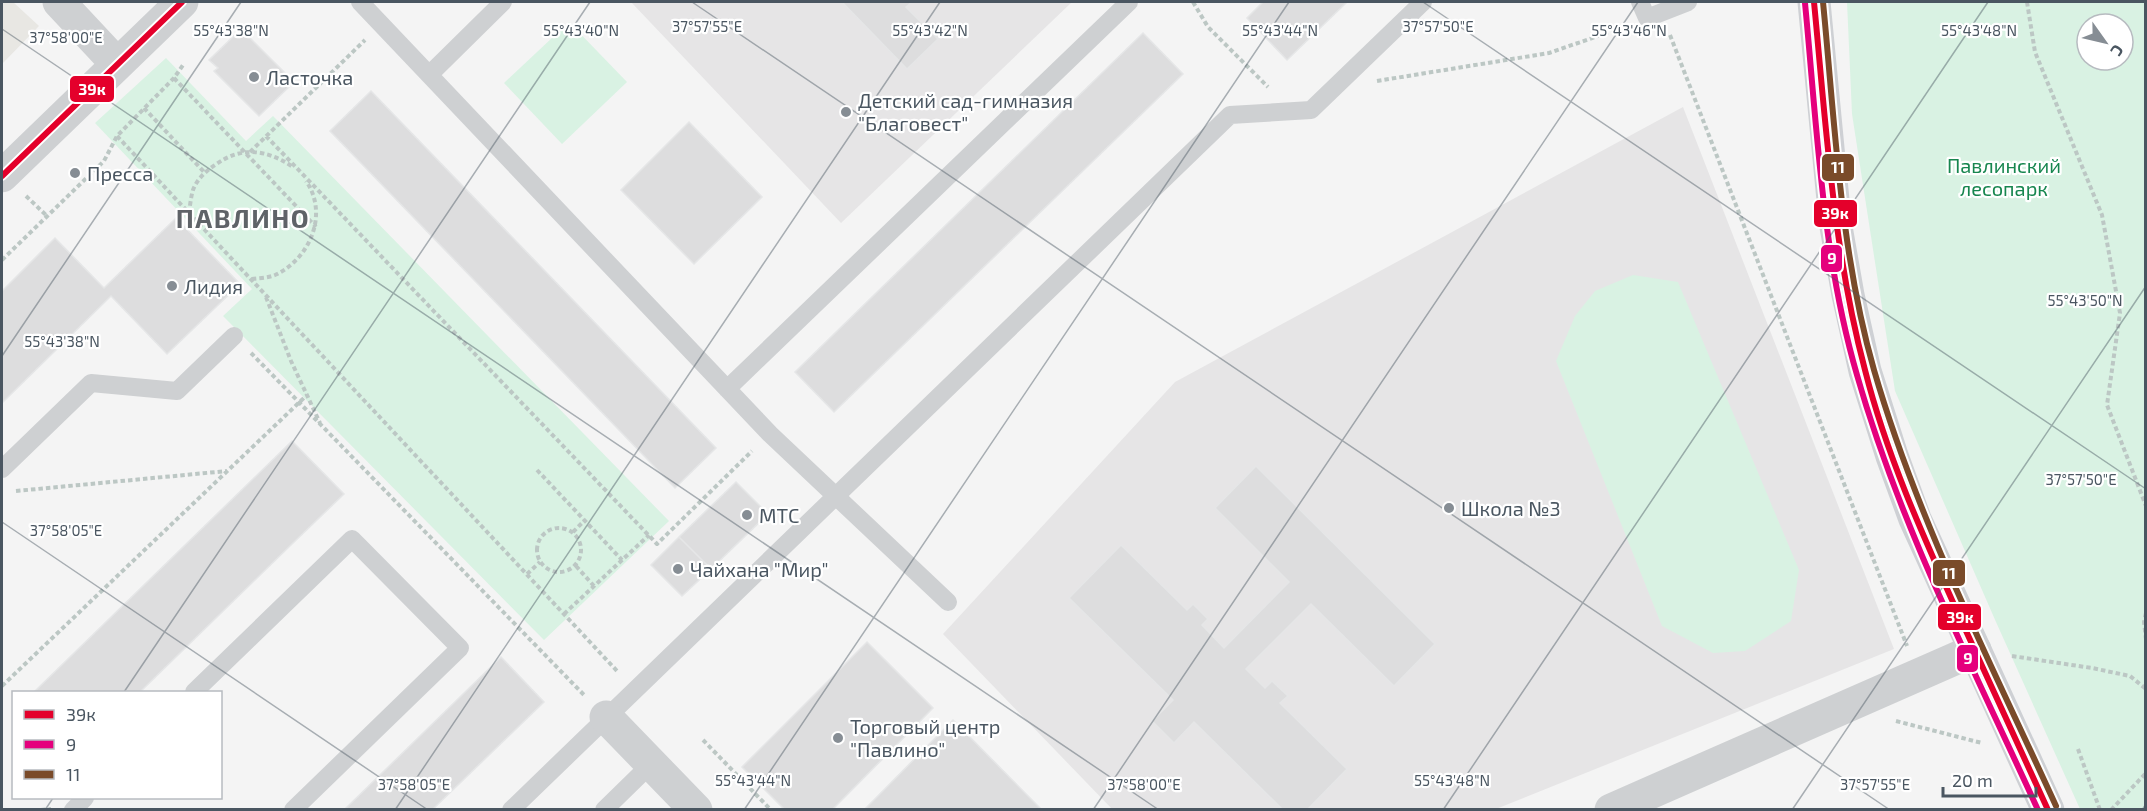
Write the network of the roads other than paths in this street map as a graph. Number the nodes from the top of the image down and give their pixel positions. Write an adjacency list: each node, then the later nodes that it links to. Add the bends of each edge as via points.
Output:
1 (59, 2): 10 (street)
2 (182, 2): 10 (street)
3 (360, 2): 11 (lane)
4 (503, 2): 11 (lane)
5 (1129, 2): 14 (lane)
6 (1423, 2): 16 (lane, via 1311,110 1230,115)
7 (1640, 2): 8 (lane, via 1652,17)
8 (1688, 2)
9 (1814, 2): 18 (main road, via 1835,221 1865,370 1915,519)
10 (117, 64): 12 (street)
11 (430, 74): 14 (lane)
12 (2, 176)
13 (234, 336): 15 (lane, via 177,391 91,383)
14 (727, 389): 16 (lane)
15 (2, 469)
16 (836, 496): 17 (lane); 20 (lane)
17 (948, 602)
18 (1976, 650): 28 (street); 29 (main road)
19 (196, 691): 24 (lane, via 352,539 460,648)
20 (606, 717): 21 (street); 25 (lane)
21 (651, 764): 26 (lane); 27 (street)
22 (84, 799): 23 (lane)
23 (72, 810)
24 (293, 810)
25 (511, 810)
26 (604, 810)
27 (696, 810)
28 (1611, 810)
29 (2048, 810)

